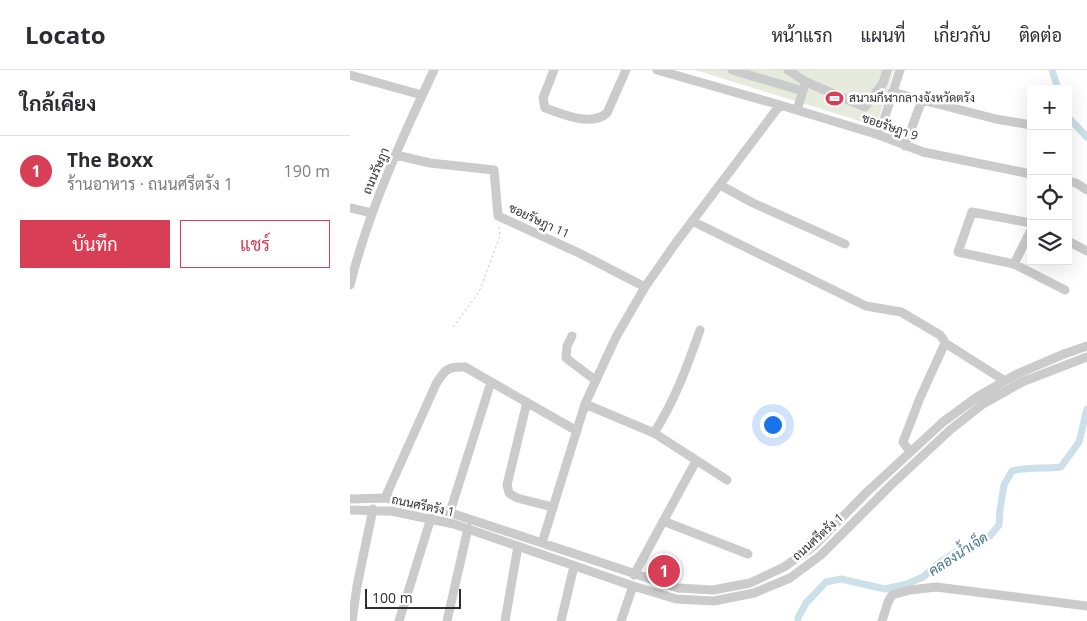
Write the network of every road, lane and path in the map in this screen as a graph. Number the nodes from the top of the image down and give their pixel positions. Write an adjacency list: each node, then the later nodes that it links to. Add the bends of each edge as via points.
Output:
1 (434, 70): 13 (street, ถนนรัษฎา)
2 (554, 70): 3 (street, via 543,98 545,108 591,119 607,113)
3 (626, 70)
4 (657, 70): 15 (street, ซอยรัษฎา 9)
5 (732, 70): 9 (street)
6 (788, 70): 11 (street)
7 (887, 70): 11 (street, via 883,83 865,107)
8 (900, 70): 12 (street)
9 (751, 73): 11 (street)
10 (350, 75): 13 (street)
11 (805, 86): 16 (street)
12 (892, 92): 14 (street); 18 (street)
13 (422, 95): 20 (street, ถนนรัษฎา)
14 (922, 100): 17 (street); 19 (street)
15 (780, 105): 16 (street, ซอยรัษฎา 9); 23 (street)
16 (797, 110): 18 (street, ซอยรัษฎา 9)
17 (1027, 124)
18 (879, 136): 19 (street, ซอยรัษฎา 9)
19 (905, 146): 21 (street, ซอยรัษฎา 9)
20 (396, 155): 26 (street, ถนนรัษฎา); 27 (street, ซอยรัษฎา 11, via 430,164 494,170)
21 (1027, 173)
22 (1072, 182): 24 (street)
23 (720, 185): 28 (street); 32 (street)
24 (1087, 190)
25 (350, 208): 26 (street)
26 (372, 213): 33 (street, ถนนรัษฎา)
27 (498, 216): 37 (street, ซอยรัษฎา 11); 39 (path, via 500,236 479,292)
28 (692, 221): 37 (street); 42 (street, via 866,306 901,312 940,335)
29 (1027, 222): 35 (street, via 972,212 958,252)
30 (1027, 238): 35 (street)
31 (1072, 243): 34 (street)
32 (845, 244)
33 (354, 251): 36 (street, ถนนรัษฎา)
34 (1087, 251)
35 (1014, 264): 38 (street)
36 (350, 285)
37 (645, 287): 45 (street)
38 (1065, 290)
39 (453, 326)
40 (700, 330): 51 (street, via 688,366)
41 (572, 336): 45 (street, via 566,358)
42 (945, 344): 46 (street); 52 (street, via 903,442)
43 (1087, 346): 46 (street, ถนนศรีตรัง 1)
44 (1087, 357): 69 (street, ถนนศรีตรัง 1, via 1022,382 983,404 950,430 821,554 790,578 754,593 714,601 676,599)
45 (595, 380): 49 (street)
46 (1005, 381): 52 (street, ถนนศรีตรัง 1, via 943,422)
47 (492, 382): 48 (street); 55 (street, via 465,367 453,366 444,371); 60 (street)
48 (527, 402): 50 (street); 57 (street, via 507,485 509,493 517,498)
49 (585, 404): 50 (street); 51 (street)
50 (576, 431): 57 (street)
51 (654, 433): 53 (street)
52 (910, 452): 68 (street, ถนนศรีตรัง 1, via 814,546 784,567 750,583 713,590 678,588)
53 (696, 461): 54 (street); 62 (street)
54 (727, 480)
55 (385, 498): 56 (street, ถนนศรีตรัง 1); 60 (street, ถนนศรีตรัง 1)
56 (350, 499)
57 (553, 507): 64 (street)
58 (350, 510): 59 (street, ถนนศรีตรัง 1)
59 (373, 510): 61 (street, ถนนศรีตรัง 1); 71 (street)
60 (450, 512): 64 (street, ถนนศรีตรัง 1)
61 (430, 518): 63 (street, ถนนศรีตรัง 1); 72 (street)
62 (664, 521): 66 (street); 68 (street)
63 (468, 528): 65 (street, ถนนศรีตรัง 1); 73 (street)
64 (542, 543): 68 (street, ถนนศรีตรัง 1)
65 (518, 546): 67 (street, ถนนศรีตรัง 1); 74 (street)
66 (748, 554)
67 (574, 566): 69 (street, ถนนศรีตรัง 1); 75 (street)
68 (634, 575)
69 (633, 586): 76 (street)
70 (1087, 606): 77 (street, via 927,587 892,595)
71 (352, 621)
72 (399, 621)
73 (448, 621)
74 (506, 621)
75 (561, 621)
76 (621, 621)
77 (882, 621)

